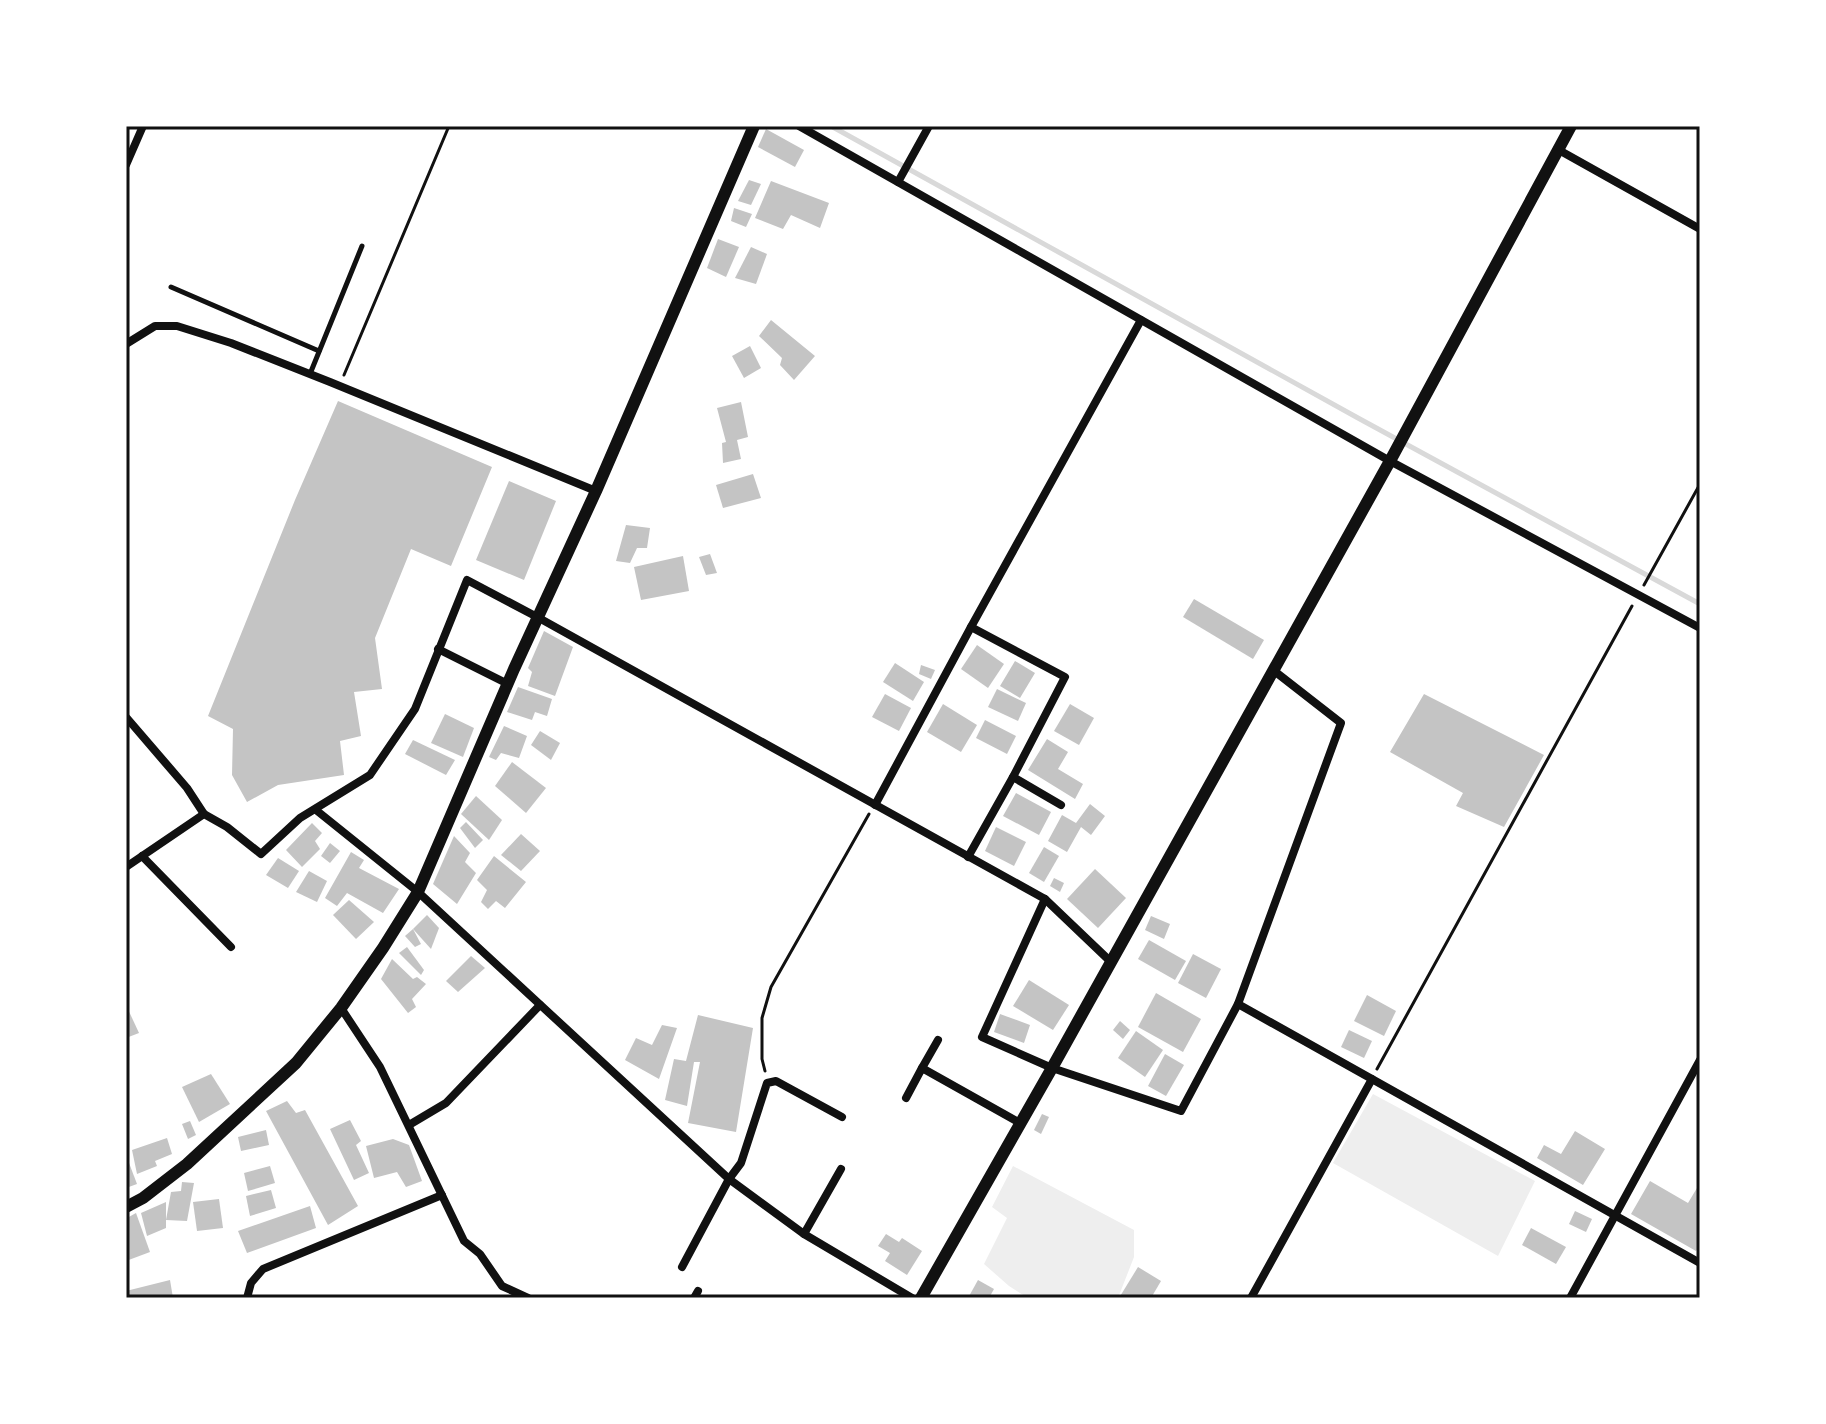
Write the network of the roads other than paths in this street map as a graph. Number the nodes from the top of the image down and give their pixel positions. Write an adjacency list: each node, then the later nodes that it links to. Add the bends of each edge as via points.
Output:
1 (143, 126): 7 (street)
2 (754, 126): 17 (street)
3 (799, 126): 8 (street)
4 (929, 126): 8 (street)
5 (1571, 126): 6 (street)
6 (1557, 149): 9 (street); 16 (street)
7 (126, 165)
8 (898, 182): 12 (street)
9 (1700, 229)
10 (362, 246): 14 (lane)
11 (171, 287): 14 (lane)
12 (1141, 320): 16 (street); 19 (street)
13 (126, 344): 15 (street, via 155,326 177,326)
14 (319, 351): 15 (lane)
15 (310, 374): 17 (street)
16 (1390, 461): 20 (street, via 1641,591); 22 (street)
17 (596, 491): 18 (street)
18 (539, 618): 21 (street, via 467,580); 23 (street); 26 (street)
19 (971, 627): 25 (street, via 1065,677); 26 (street)
20 (1700, 628)
21 (438, 649): 23 (street); 28 (street, via 415,709 370,775)
22 (1273, 670): 36 (street); 37 (street, via 1341,723)
23 (508, 684): 33 (street)
24 (126, 717): 29 (street)
25 (1013, 777): 27 (street); 31 (street)
26 (875, 805): 31 (street)
27 (1061, 805)
28 (316, 810): 29 (street, via 261,854); 33 (street)
29 (204, 814): 30 (street)
30 (142, 856): 32 (street); 35 (street)
31 (968, 857): 34 (street)
32 (126, 867)
33 (418, 892): 38 (street); 39 (street)
34 (1045, 899): 36 (street); 43 (street, via 982,1037)
35 (231, 947)
36 (1111, 962): 43 (street)
37 (1238, 1004): 43 (street, via 1181,1111); 44 (street)
38 (540, 1005): 48 (street, via 446,1103); 50 (street)
39 (341, 1008): 48 (street, via 380,1067); 52 (street, via 296,1063 187,1164)
40 (938, 1040): 42 (street)
41 (1700, 1060): 53 (street)
42 (922, 1068): 45 (street); 47 (street)
43 (1052, 1068): 47 (street)
44 (1372, 1079): 53 (street); 61 (street)
45 (906, 1098)
46 (842, 1117): 50 (street, via 776,1081 767,1083 741,1163)
47 (1020, 1123): 60 (street)
48 (409, 1125): 51 (street)
49 (841, 1169): 54 (street)
50 (729, 1179): 54 (street); 56 (street)
51 (442, 1195): 57 (street, via 263,1269); 58 (street, via 464,1241 502,1286)
52 (126, 1207)
53 (1615, 1215): 55 (street); 62 (street)
54 (804, 1234): 59 (street)
55 (1700, 1263)
56 (682, 1267)
57 (247, 1298)
58 (528, 1298)
59 (912, 1298)
60 (921, 1298)
61 (1251, 1298)
62 (1570, 1298)

